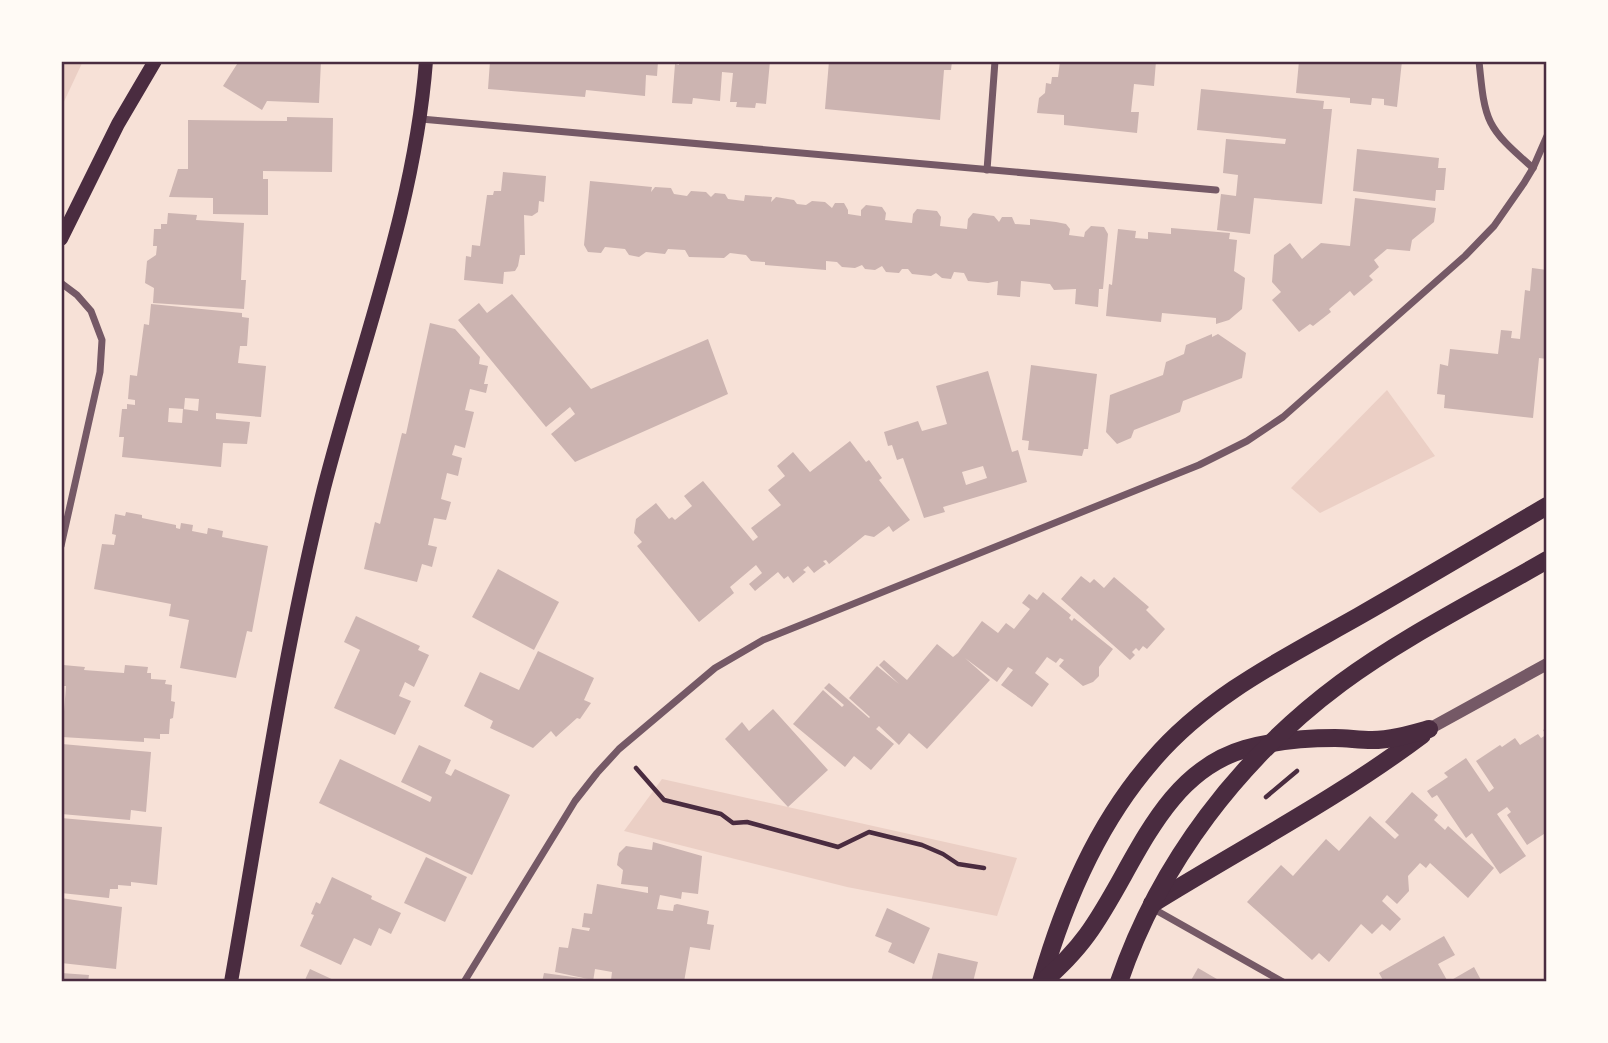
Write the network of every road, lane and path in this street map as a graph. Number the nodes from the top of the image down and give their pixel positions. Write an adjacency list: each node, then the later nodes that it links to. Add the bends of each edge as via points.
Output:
1 (155, 61): 10 (main road)
2 (426, 61): 5 (main road)
3 (995, 61): 8 (street)
4 (1479, 61): 7 (street, via 1490,125)
5 (421, 119): 8 (street); 23 (main road, via 310,545)
6 (1547, 136): 7 (street)
7 (1533, 168): 18 (street, via 1494,226 1465,256 1283,417 1256,435 1199,465 763,640 715,668)
8 (987, 170): 9 (street)
9 (1216, 190)
10 (61, 239)
11 (61, 283): 13 (street, via 91,311 102,340 100,372)
12 (1547, 506): 25 (main road, via 1269,666 1184,727 1124,796 1099,837 1073,888)
13 (61, 546)
14 (1547, 560): 17 (main road, via 1383,655)
15 (1547, 664): 16 (street)
16 (1429, 729): 17 (main road, via 1374,740); 22 (main road, via 1348,788)
17 (1271, 743): 22 (main road, via 1218,801); 25 (main road, via 1219,761 1182,787 1155,822 1088,934 1069,959)
18 (619, 749): 21 (path, via 664,800 721,814 733,823 747,822 838,846 869,832 922,845 958,864); 24 (street, via 575,802)
19 (1300, 769): 20 (path)
20 (1263, 799)
21 (984, 868)
22 (1149, 906): 26 (main road); 27 (street)
23 (231, 982)
24 (464, 982)
25 (1042, 982)
26 (1119, 982)
27 (1283, 982)

